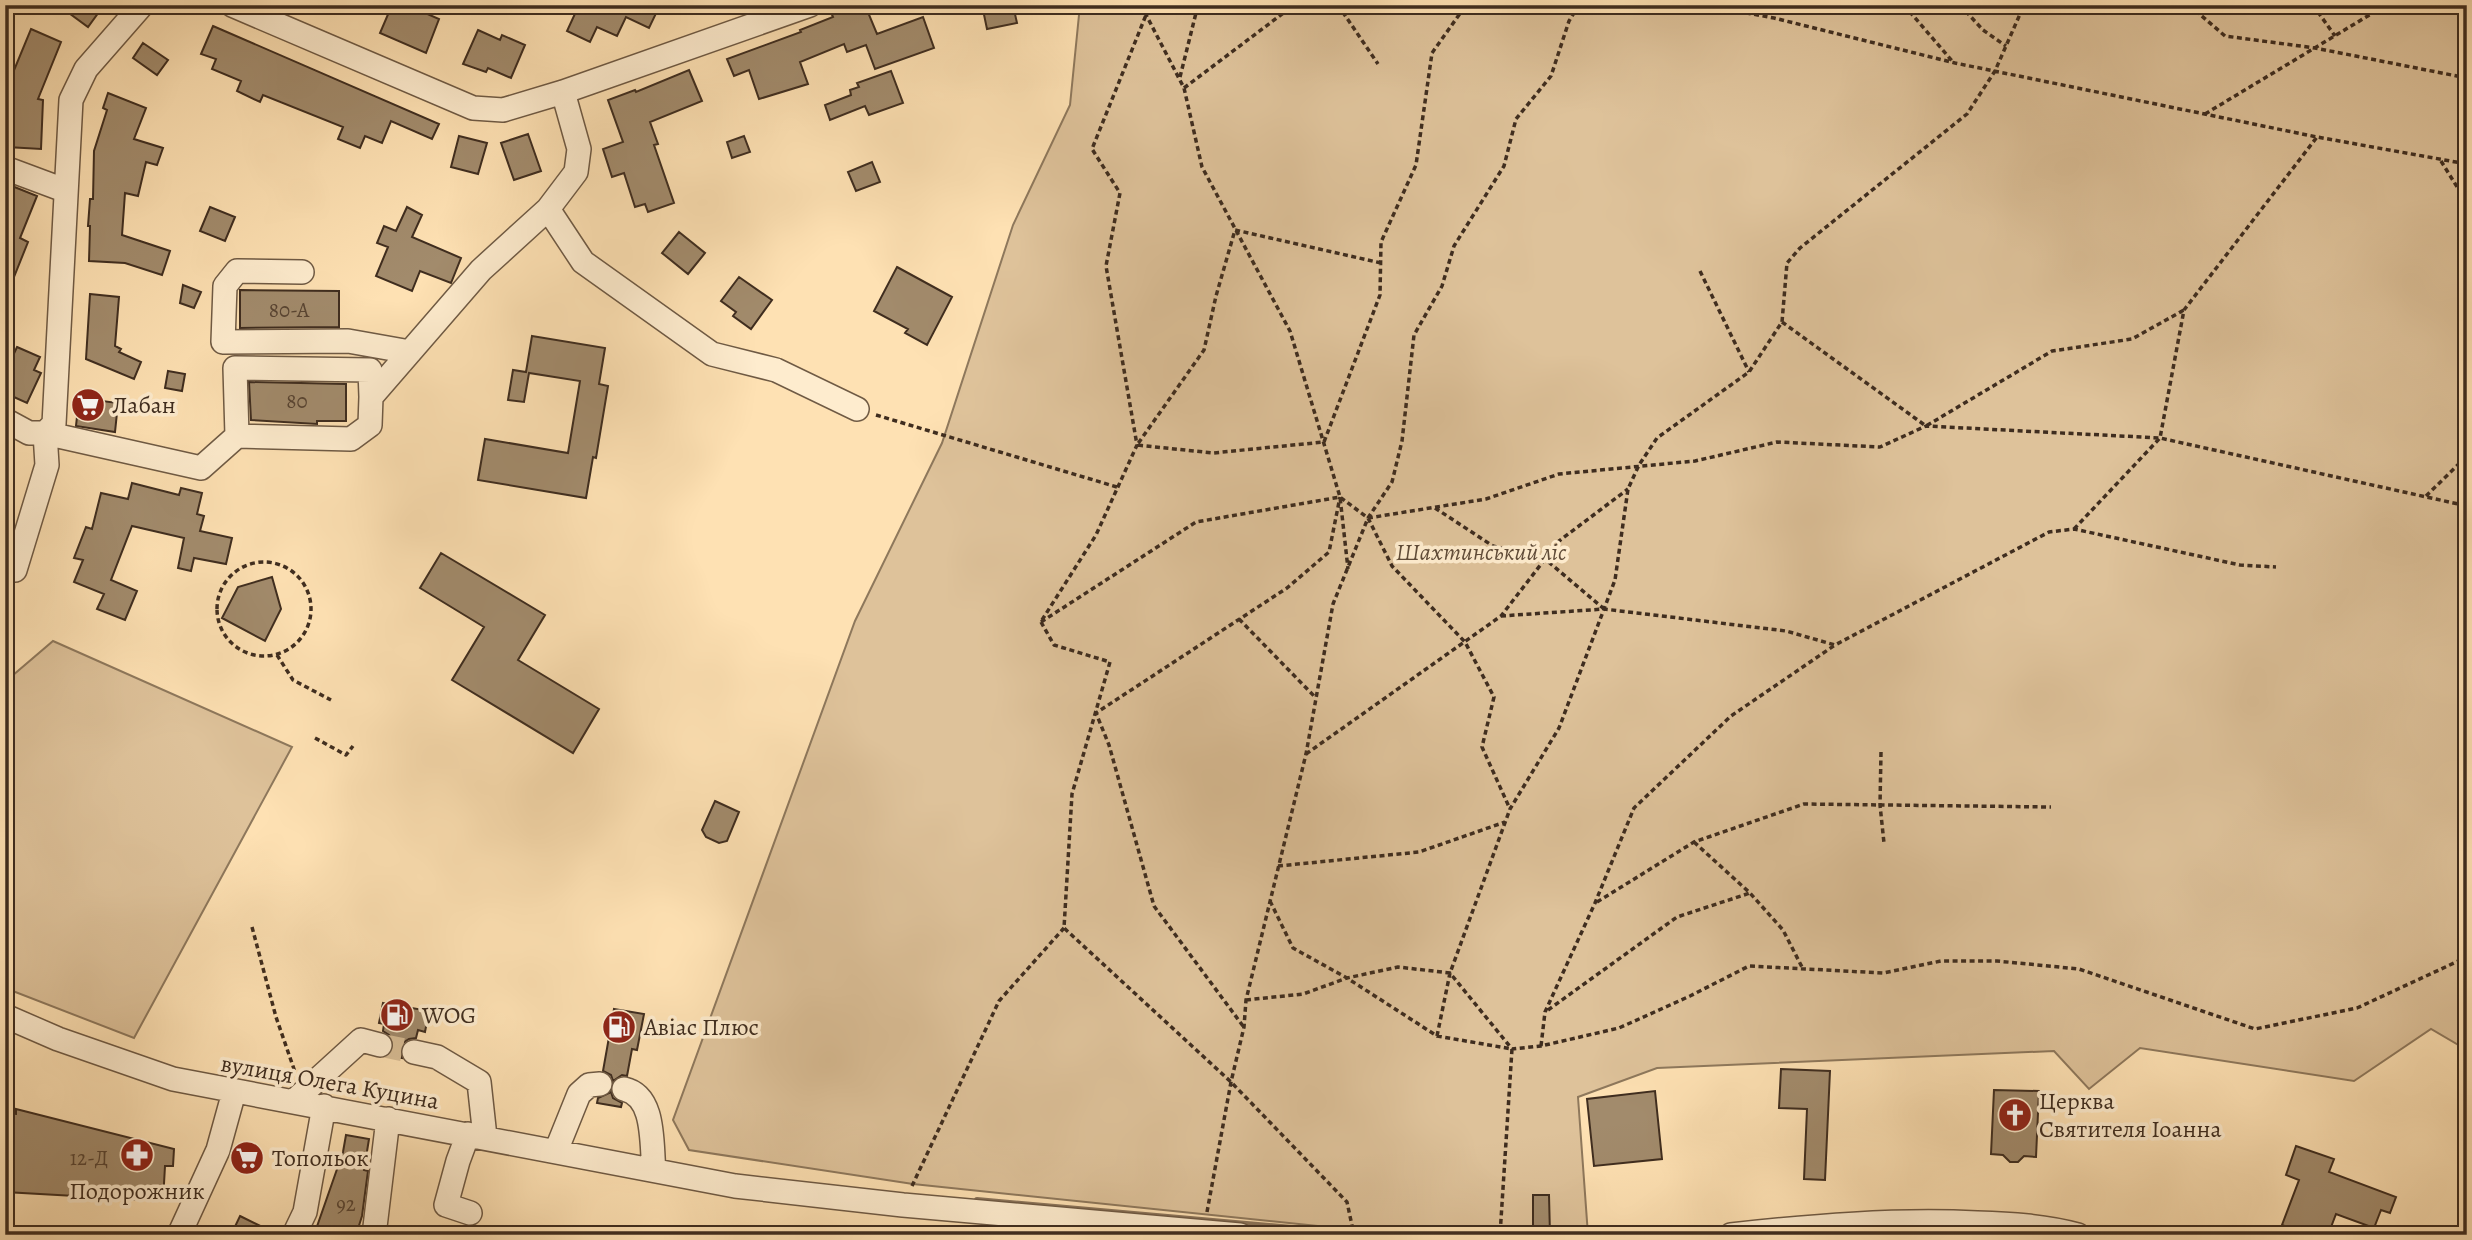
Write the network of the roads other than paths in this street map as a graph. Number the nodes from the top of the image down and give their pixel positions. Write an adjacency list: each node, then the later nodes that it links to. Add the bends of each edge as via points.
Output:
1 (142, 5): 6 (street, via 86,69 71,100)
2 (232, 5): 4 (street, via 473,108 503,110)
3 (810, 5): 4 (street)
4 (563, 92): 7 (street, via 579,149 576,172)
5 (5, 168): 6 (street)
6 (64, 190): 13 (street, via 54,424)
7 (548, 209): 9 (street, via 481,270); 11 (street, via 583,262 712,354 776,370)
8 (302, 272): 9 (street, via 237,271 225,286 223,342 348,341)
9 (410, 352): 10 (street)
10 (371, 397): 14 (street, via 370,425 351,439); 14 (street, via 370,370 234,368)
11 (858, 409)
12 (5, 421): 13 (street, via 29,433)
13 (45, 433): 14 (street, via 201,468); 15 (street, via 47,465)
14 (237, 436)
15 (15, 570)
16 (5, 1016): 21 (street, вулиця Олега Куцина, via 118,1061)
17 (380, 1045): 22 (street, via 360,1040)
18 (414, 1052): 25 (street, via 437,1057 479,1082)
19 (600, 1084): 26 (street, via 589,1084 579,1094)
20 (624, 1089): 27 (street, via 642,1099 648,1115)
21 (234, 1092): 22 (street, вулиця Олега Куцина); 30 (street, via 218,1150)
22 (301, 1095): 23 (street, вулиця Олега Куцина)
23 (324, 1106): 24 (street, вулиця Олега Куцина); 31 (street, via 304,1212)
24 (388, 1119): 25 (street, вулиця Олега Куцина); 32 (street)
25 (477, 1135): 26 (street, вулиця Олега Куцина); 28 (street, via 458,1161 446,1205)
26 (556, 1151): 27 (street, вулиця Олега Куцина)
27 (654, 1170): 29 (street, вулиця Олега Куцина, via 760,1190 903,1205)
28 (470, 1213)
29 (1199, 1226): 33 (street, вулиця Олега Куцина)
30 (179, 1235)
31 (294, 1235)
32 (374, 1235)
33 (1240, 1235)
34 (1731, 1235): 35 (street, via 1944,1222 2030,1226)
35 (2078, 1235)

